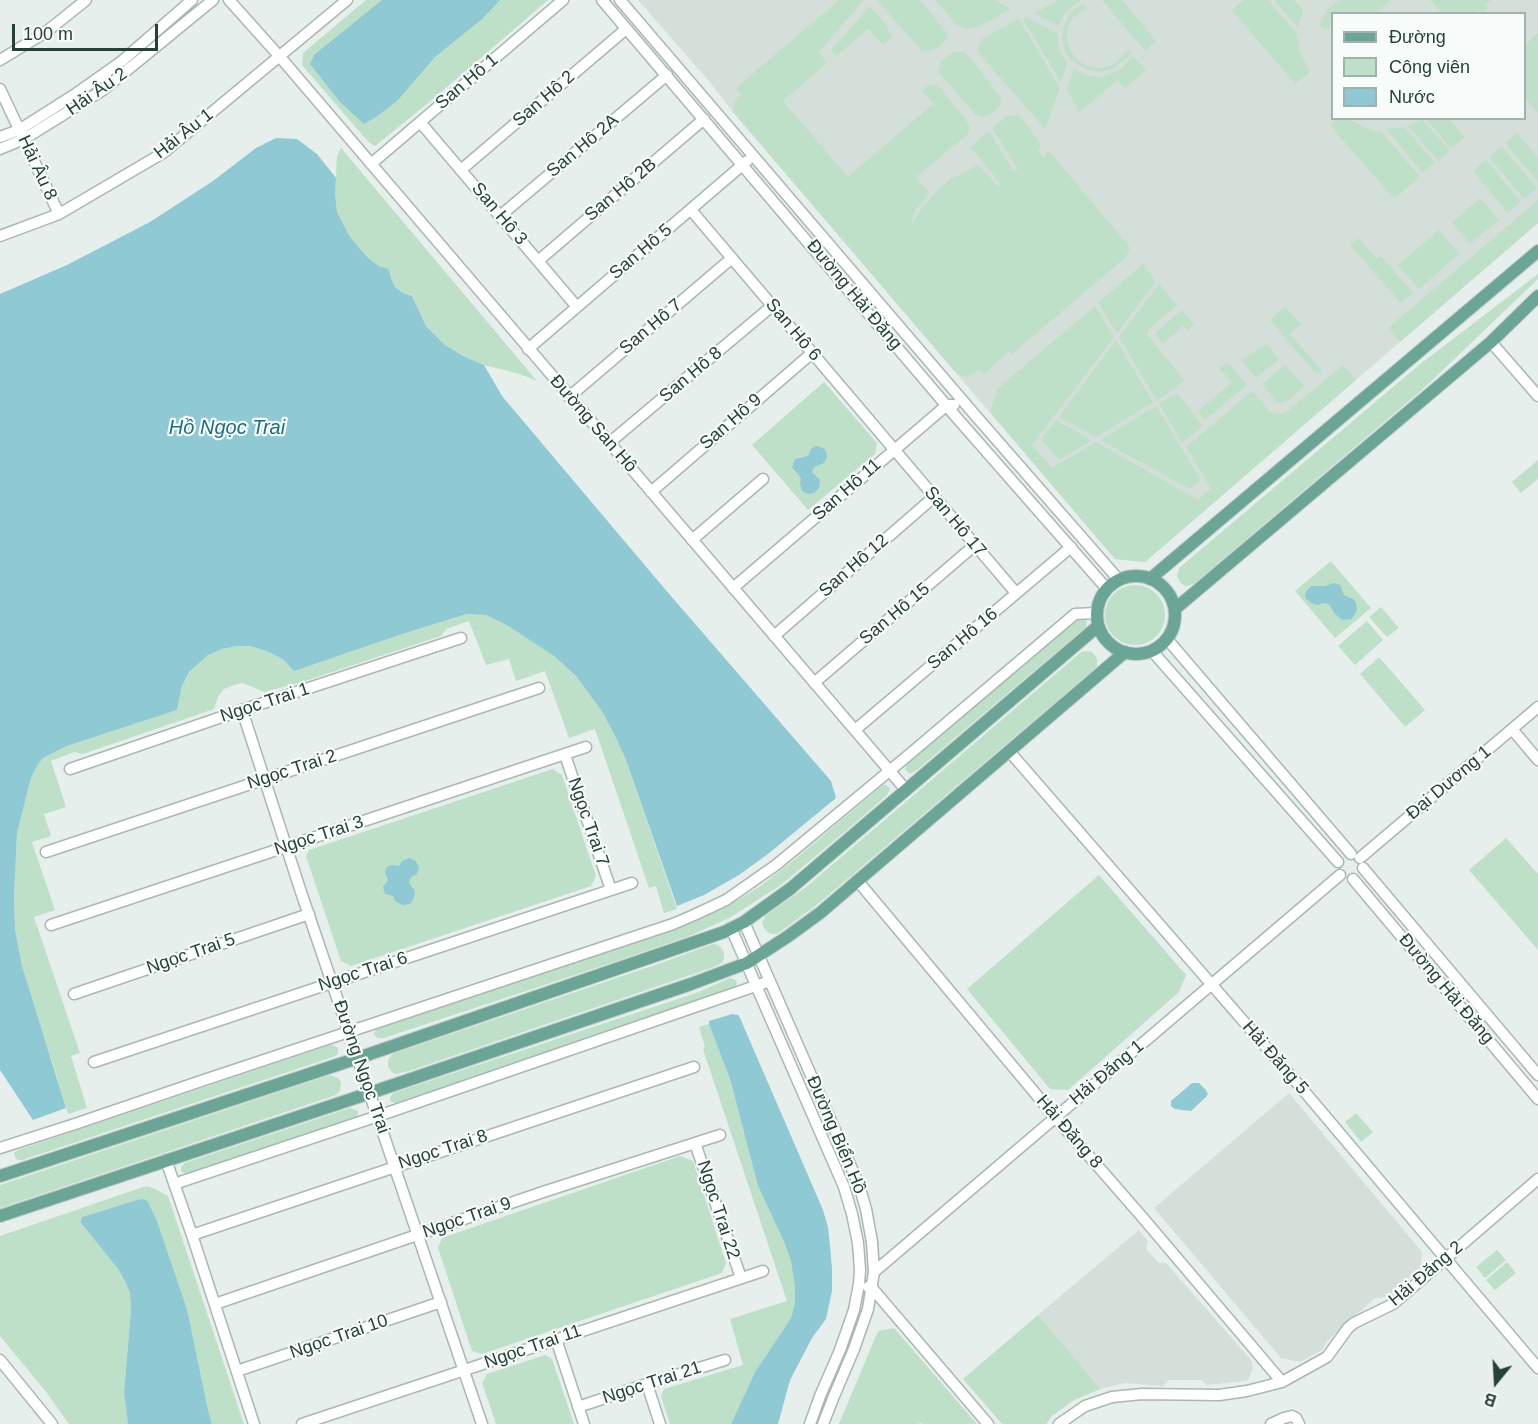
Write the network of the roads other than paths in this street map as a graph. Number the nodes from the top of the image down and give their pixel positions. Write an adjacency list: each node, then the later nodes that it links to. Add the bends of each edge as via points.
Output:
1 (86, 0): 11 (street, via 46,32)
2 (192, 0): 16 (street, Hải Âu 2, via 122,61)
3 (213, 0): 16 (street, Hải Âu 2, via 103,90)
4 (229, 0): 10 (street, Đường San Hô)
5 (347, 0): 10 (street, Hải Âu 1)
6 (563, 0): 15 (street, San Hô 1)
7 (602, 0): 9 (street, Đường Hải Đăng)
8 (620, 0): 19 (street, Đường Hải Đăng)
9 (626, 29): 12 (street, Đường Hải Đăng); 22 (street, San Hô 2)
10 (280, 57): 20 (street, Đường San Hô); 24 (street, Hải Âu 1, via 163,153)
11 (0, 60)
12 (667, 75): 14 (street, Đường Hải Đăng); 25 (street, San Hô 2A)
13 (0, 89): 16 (street, Hải Âu 8)
14 (704, 119): 21 (street, Đường Hải Đăng); 29 (street, San Hô 2B)
15 (420, 122): 20 (street, San Hô 1); 22 (street, San Hô 3)
16 (21, 134): 17 (street, Hải Âu 2); 18 (street, Hải Âu 2); 24 (street, Hải Âu 8)
17 (0, 137)
18 (0, 149)
19 (754, 155): 21 (street, San Hô 5); 38 (street, Đường Hải Đăng)
20 (371, 164): 34 (street, Đường San Hô)
21 (743, 165): 23 (street, San Hô 5); 39 (street, Đường Hải Đăng)
22 (462, 170): 25 (street, San Hô 3)
23 (691, 210): 28 (street, San Hô 6); 32 (street, San Hô 5)
24 (59, 214): 26 (street, Hải Âu 1)
25 (500, 216): 29 (street, San Hô 3)
26 (0, 236)
27 (1538, 251): 49 (main road)
28 (732, 258): 31 (street, San Hô 6); 37 (street, San Hô 7)
29 (538, 261): 32 (street, San Hô 3)
30 (1538, 296): 33 (main road)
31 (772, 306): 35 (street, San Hô 6); 41 (street, San Hô 8)
32 (577, 307): 34 (street, San Hô 5)
33 (1491, 342): 36 (street); 54 (main road)
34 (528, 349): 37 (street, Đường San Hô)
35 (812, 353): 42 (street, San Hô 6); 44 (street, San Hô 9)
36 (1538, 396)
37 (569, 397): 41 (street, Đường San Hô)
38 (966, 404): 39 (street); 40 (street); 50 (street, Đường Hải Đăng)
39 (946, 405): 40 (street, Đường Hải Đăng); 42 (street, San Hô 11)
40 (957, 418): 48 (street, Đường Hải Đăng)
41 (609, 443): 44 (street, Đường San Hô)
42 (895, 449): 45 (street, San Hô 17); 51 (street, San Hô 11)
43 (763, 479): 46 (street)
44 (651, 492): 46 (street, Đường San Hô)
45 (934, 497): 47 (street, San Hô 17); 56 (street, San Hô 12)
46 (692, 540): 51 (street, Đường San Hô)
47 (975, 546): 53 (street, San Hô 17); 61 (street, San Hô 15)
48 (1071, 547): 52 (street, Đường Hải Đăng); 53 (street, San Hô 16)
49 (1150, 579): 50 (main road, via 1140,576); 54 (main road, via 1170,596)
50 (1119, 580): 52 (main road)
51 (733, 588): 56 (street, Đường San Hô)
52 (1107, 589): 55 (main road, via 1098,604)
53 (1016, 593): 66 (street, San Hô 16)
54 (1175, 609): 58 (main road)
55 (1097, 620): 60 (main road, via 1106,640); 72 (street, via 1076,614); 74 (main road)
56 (774, 636): 61 (street, Đường San Hô)
57 (461, 638): 64 (street, Ngọc Trai 1)
58 (1167, 639): 59 (main road); 77 (street, Đường Hải Đăng)
59 (1152, 651): 60 (main road); 78 (street)
60 (1125, 652): 68 (main road)
61 (814, 683): 66 (street, Đường San Hô)
62 (539, 688): 73 (street, Ngọc Trai 2)
63 (1538, 707): 65 (street, Đại Dương 1)
64 (242, 710): 71 (street, Ngọc Trai 1); 73 (street, Đường Ngọc Trai)
65 (1512, 729): 70 (street); 77 (street, Đại Dương 1)
66 (855, 730): 72 (street, Đường San Hô)
67 (586, 747): 69 (street, Ngọc Trai 3)
68 (1009, 751): 81 (main road); 92 (street, Hải Đăng 5)
69 (565, 755): 75 (street, Ngọc Trai 3); 83 (street, Ngọc Trai 7)
70 (1538, 760)
71 (70, 769)
72 (890, 771): 74 (street, Đường San Hô); 95 (street, via 776,866 726,900 673,924)
73 (264, 779): 75 (street, Đường Ngọc Trai); 76 (street, Ngọc Trai 2)
74 (906, 790): 85 (main road, via 790,889)
75 (287, 847): 84 (street, Đường Ngọc Trai); 86 (street, Ngọc Trai 3)
76 (46, 852)
77 (1358, 860): 78 (street, via 1344,855); 80 (street, via 1361,874); 99 (street, Đường Hải Đăng)
78 (1338, 862): 79 (street)
79 (1340, 875): 80 (street); 92 (street, Hải Đăng 1)
80 (1353, 879): 101 (street, Đường Hải Đăng)
81 (857, 880): 88 (main road, via 820,913); 103 (street, Hải Đăng 8)
82 (632, 883): 83 (street, Ngọc Trai 6)
83 (611, 890): 91 (street, Ngọc Trai 6)
84 (309, 914): 91 (street, Đường Ngọc Trai); 94 (street, Ngọc Trai 5)
85 (744, 922): 87 (main road); 88 (street, Đường Biển Hồ)
86 (51, 925)
87 (731, 928): 89 (street, Đường Biển Hồ); 96 (main road, via 700,942)
88 (759, 956): 89 (main road); 90 (street, Đường Biển Hồ)
89 (747, 963): 93 (street, Đường Biển Hồ); 100 (main road)
90 (770, 981): 93 (street); 118 (street, Đường Biển Hồ, via 859,1185 872,1242)
91 (333, 982): 95 (street, Đường Ngọc Trai); 97 (street, Ngọc Trai 6)
92 (1211, 985): 103 (street, Hải Đăng 1); 115 (street, Hải Đăng 5)
93 (757, 987): 102 (street); 116 (street, Đường Biển Hồ, via 847,1195)
94 (74, 994)
95 (349, 1031): 96 (street, Đường Ngọc Trai); 106 (street)
96 (358, 1058): 100 (street, Đường Ngọc Trai); 109 (main road)
97 (94, 1062)
98 (694, 1067): 108 (street, Ngọc Trai 8)
99 (1538, 1075)
100 (370, 1093): 102 (street, Đường Ngọc Trai); 107 (main road)
101 (1538, 1099)
102 (378, 1116): 108 (street, Đường Ngọc Trai); 111 (street)
103 (1055, 1117): 118 (street, Hải Đăng 1); 130 (street, Hải Đăng 8)
104 (720, 1135): 105 (street, Ngọc Trai 9)
105 (695, 1143): 114 (street, Ngọc Trai 9); 119 (street, Ngọc Trai 22)
106 (0, 1148)
107 (166, 1160): 111 (street); 112 (main road)
108 (394, 1166): 113 (street, Ngọc Trai 8); 114 (street, Đường Ngọc Trai)
109 (0, 1176)
110 (1538, 1179): 115 (street, Hải Đăng 2)
111 (174, 1184): 113 (street)
112 (0, 1216)
113 (192, 1235): 123 (street)
114 (418, 1235): 122 (street, Đường Ngọc Trai); 123 (street, Ngọc Trai 9)
115 (1445, 1259): 127 (street, Hải Đăng 5); 130 (street, Hải Đăng 2, via 1393,1304 1354,1323 1327,1357)
116 (860, 1270): 118 (street); 120 (street, Đường Biển Hồ)
117 (763, 1271): 119 (street, Ngọc Trai 11)
118 (874, 1272): 121 (street, Đường Biển Hồ)
119 (741, 1278): 124 (street, Ngọc Trai 11)
120 (859, 1284): 121 (street); 140 (street, Đường Biển Hồ, via 849,1327)
121 (872, 1288): 141 (street, Đường Biển Hồ, via 863,1326); 142 (street)
122 (441, 1302): 128 (street, Ngọc Trai 10); 129 (street, Đường Ngọc Trai)
123 (215, 1304): 128 (street)
124 (556, 1339): 129 (street, Ngọc Trai 11); 132 (street)
125 (0, 1360): 134 (street)
126 (725, 1360): 131 (street, Ngọc Trai 21)
127 (1538, 1368)
128 (237, 1371): 135 (street)
129 (465, 1371): 136 (street, Ngọc Trai 11); 137 (street, Đường Ngọc Trai)
130 (1282, 1382): 143 (street, Hải Đăng 2, via 1220,1395 1112,1396 1085,1406)
131 (647, 1384): 132 (street, Ngọc Trai 21); 139 (street)
132 (578, 1407): 138 (street)
133 (1297, 1421): 144 (street, via 1288,1416)
134 (52, 1424)
135 (254, 1424)
136 (303, 1424)
137 (482, 1424)
138 (584, 1424)
139 (660, 1424)
140 (810, 1424)
141 (824, 1424)
142 (988, 1424)
143 (1059, 1424)
144 (1271, 1424)

